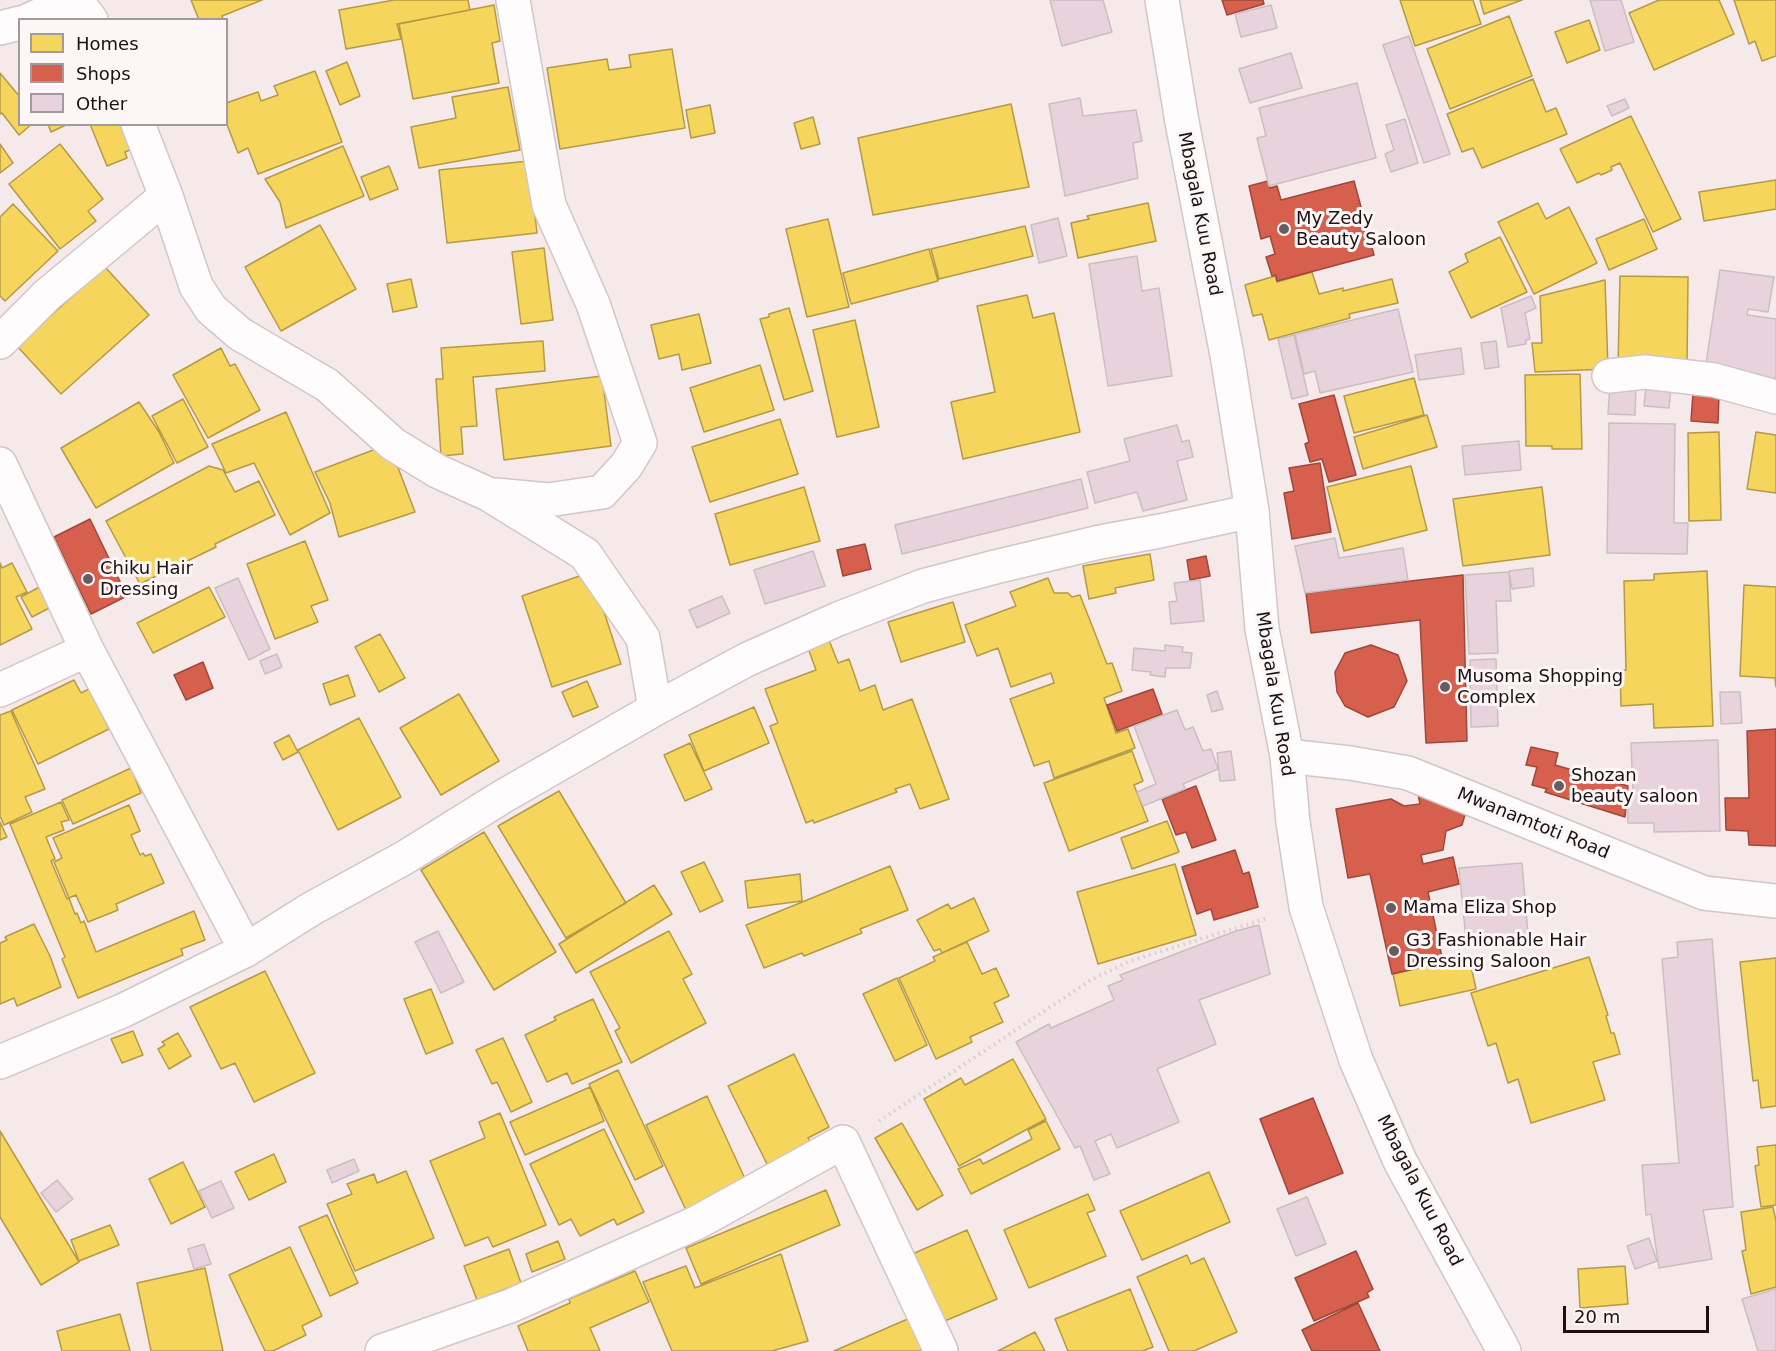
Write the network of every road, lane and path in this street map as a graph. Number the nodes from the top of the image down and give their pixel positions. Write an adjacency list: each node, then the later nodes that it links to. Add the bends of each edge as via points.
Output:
1 (513, 0): 13 (street, via 549,205 593,304 640,443 626,466 602,492 548,500)
2 (1162, 0): 14 (street, Mbagala Kuu Road)
3 (33, 18): 4 (street, via 75,2)
4 (89, 18)
5 (18, 24): 6 (street)
6 (0, 28)
7 (139, 126): 8 (street)
8 (166, 196): 9 (street, via 47,295); 13 (street, via 196,286 211,309 240,334 327,385 393,444 437,471)
9 (0, 342)
10 (1609, 376): 11 (street, via 1645,372 1713,380)
11 (1776, 397)
12 (0, 464): 15 (street)
13 (488, 494): 17 (street, via 585,554 643,638)
14 (1252, 511): 17 (street, via 1100,542 923,586 748,659); 18 (street, Mbagala Kuu Road, via 1262,628)
15 (87, 650): 16 (street); 21 (street)
16 (0, 690)
17 (655, 709): 21 (street)
18 (1287, 756): 19 (street, Mwanamtoti Road, via 1408,773 1704,893); 20 (street, Mbagala Kuu Road)
19 (1776, 901)
20 (1306, 907): 23 (path, via 1130,961 1091,980 903,1107); 26 (street, Mbagala Kuu Road, via 1356,1060 1396,1151)
21 (246, 950): 22 (street, via 122,1011)
22 (0, 1062)
23 (843, 1142): 24 (street, via 696,1223 510,1306); 25 (street)
24 (382, 1351)
25 (941, 1351)
26 (1504, 1351)

